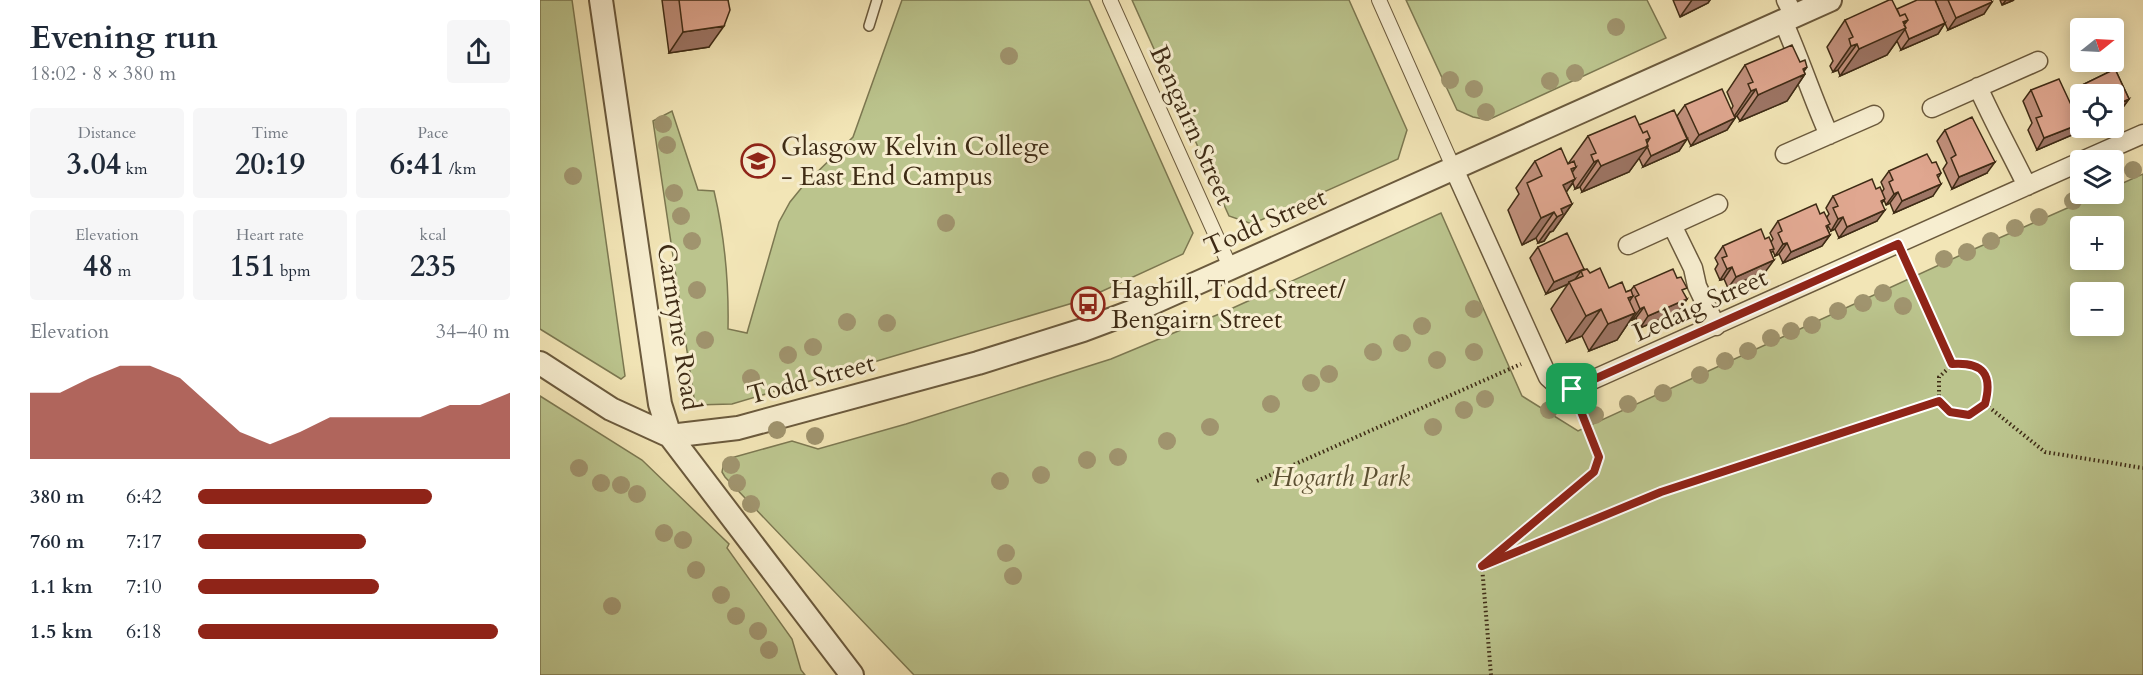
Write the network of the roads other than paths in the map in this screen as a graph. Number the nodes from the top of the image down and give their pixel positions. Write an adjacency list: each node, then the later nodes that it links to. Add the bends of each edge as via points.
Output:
1 (601, 0): 25 (street, Carntyne Road, via 660,404)
2 (878, 0): 7 (lane)
3 (1110, 0): 22 (street, Bengairn Street)
4 (1379, 0): 17 (street)
5 (1830, 0): 6 (street, Todd Street)
6 (1788, 13): 13 (street, via 1810,92); 17 (street, Todd Street)
7 (869, 26)
8 (2038, 61): 9 (street)
9 (1978, 87): 10 (street); 18 (street)
10 (1932, 108)
11 (1874, 115): 13 (street)
12 (2143, 134): 14 (street, Ledaig Street)
13 (1829, 135): 15 (street)
14 (2107, 150)
15 (1785, 154)
16 (2070, 166): 18 (street, Ledaig Street)
17 (1455, 169): 22 (street, Todd Street); 23 (street, Ledaig Street, via 1538,357 1548,377 1559,387 1572,389)
18 (2027, 186): 23 (street, Ledaig Street)
19 (1718, 204): 20 (street)
20 (1672, 225): 21 (street); 23 (street)
21 (1628, 245)
22 (1231, 269): 25 (street, Todd Street, via 1083,330 988,360 738,428)
23 (1716, 326)
24 (540, 363): 25 (street, via 611,409)
25 (670, 436): 26 (street, Carntyne Road)
26 (852, 675)

